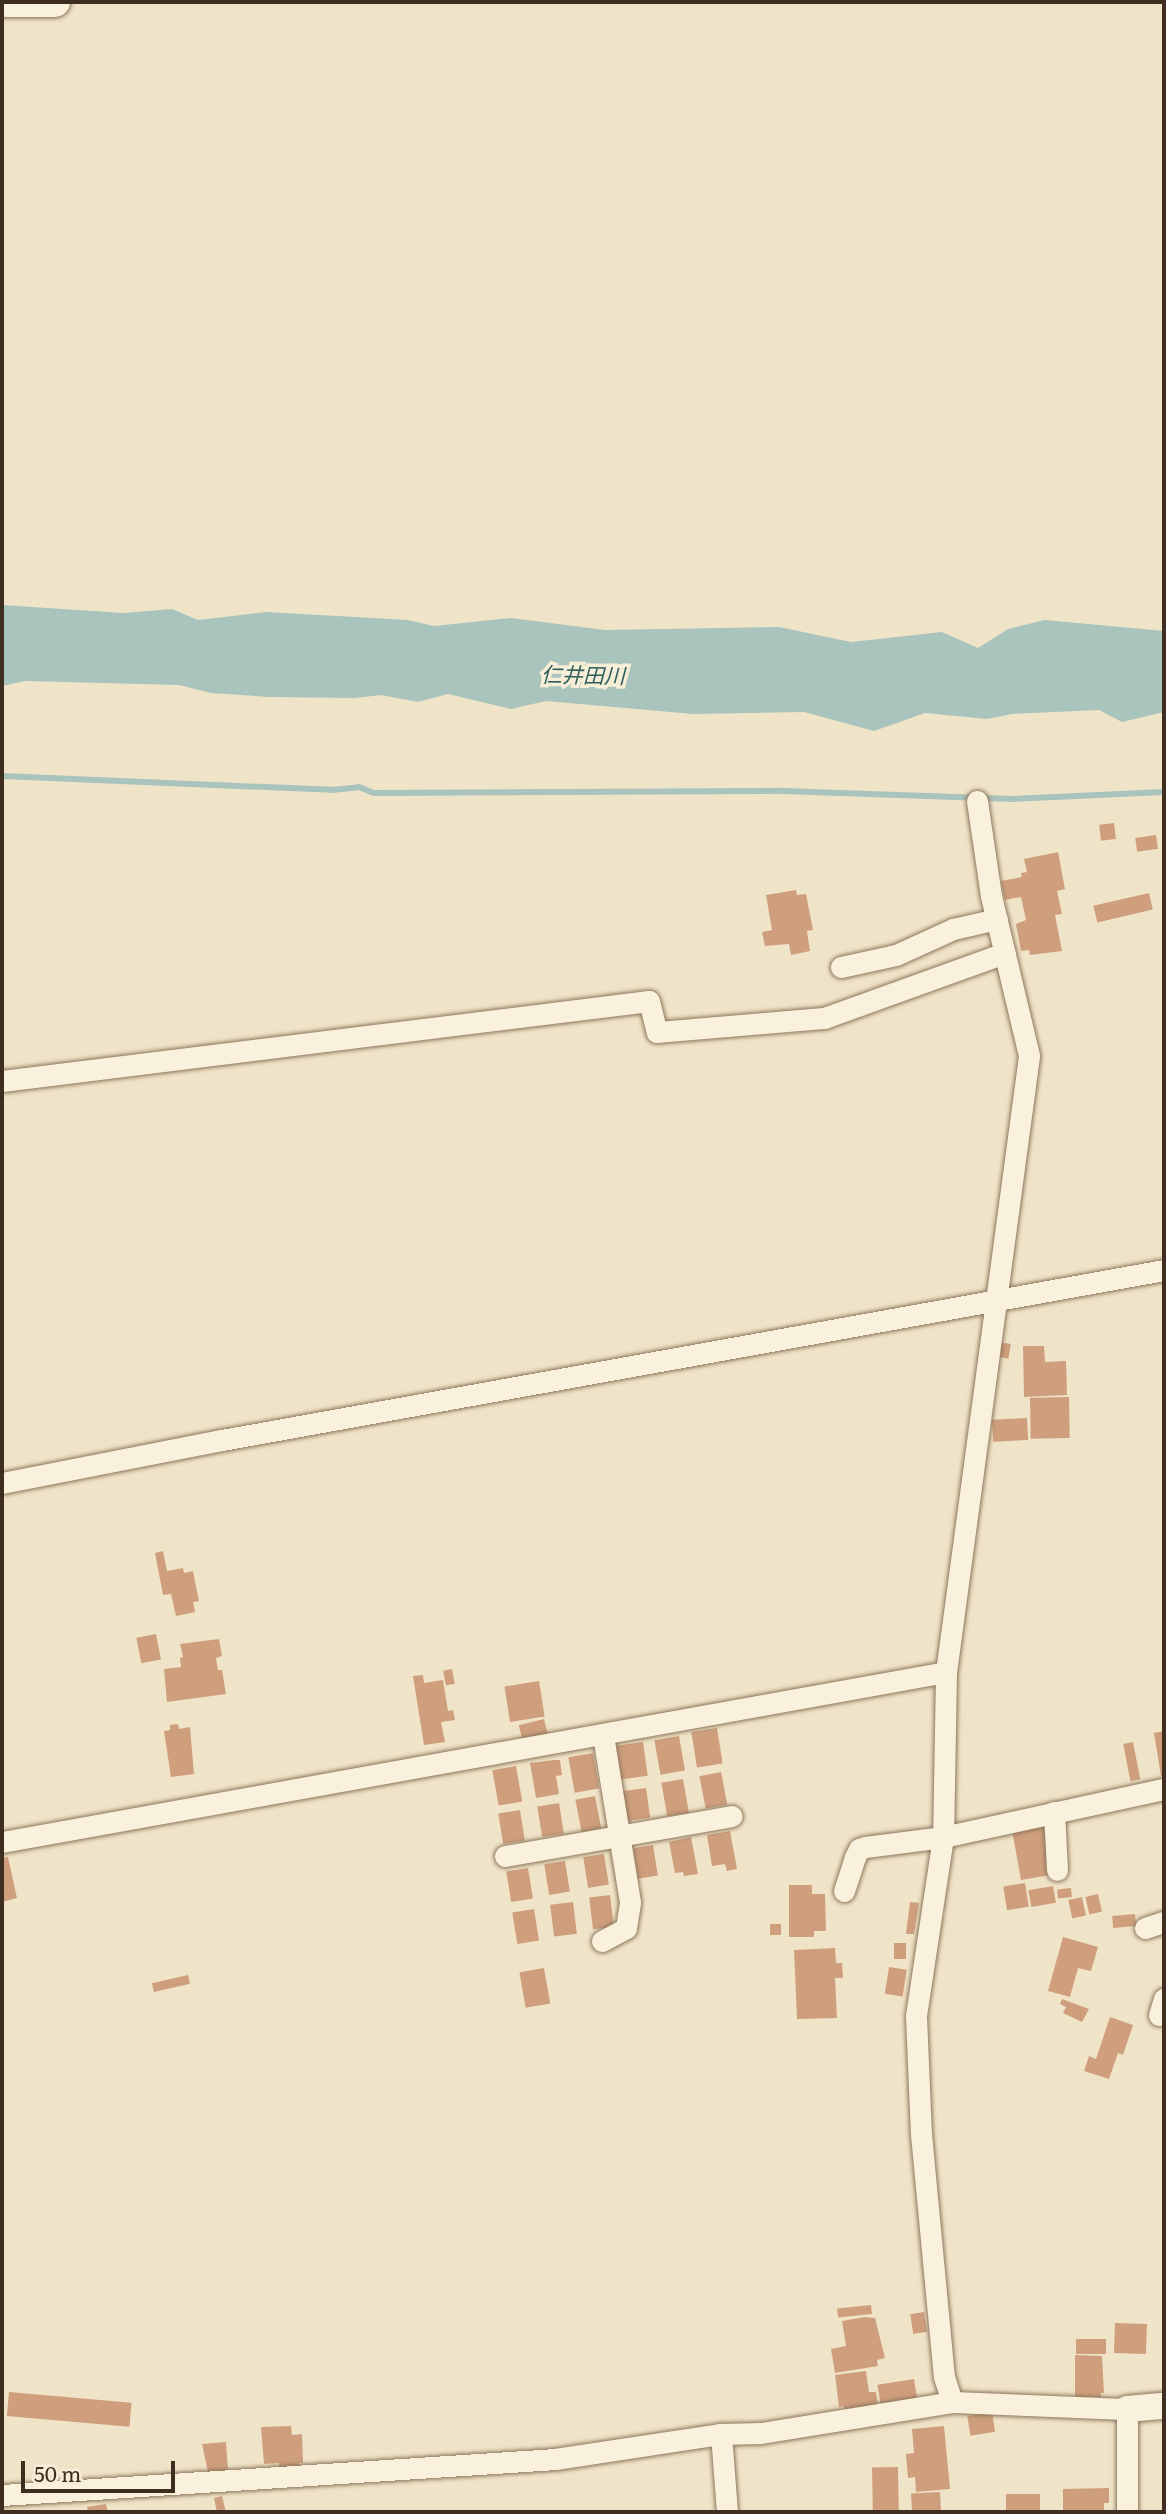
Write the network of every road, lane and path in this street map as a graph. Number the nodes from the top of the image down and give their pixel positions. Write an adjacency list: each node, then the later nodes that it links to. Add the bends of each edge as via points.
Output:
1 (2, 2): 2 (main road)
2 (55, 2)
3 (977, 801): 4 (street)
4 (997, 919): 5 (street); 6 (street, via 953,929 896,955)
5 (1005, 953): 7 (street, via 824,1018 657,1032 649,1001); 9 (street, via 1029,1056)
6 (841, 967)
7 (2, 1082)
8 (1164, 1270): 9 (street)
9 (995, 1300): 10 (street); 11 (street)
10 (2, 1483)
11 (946, 1672): 12 (street); 17 (street)
12 (603, 1735): 16 (street); 18 (street)
13 (1164, 1789): 14 (street)
14 (1054, 1812): 17 (street); 20 (street)
15 (732, 1816): 16 (street)
16 (621, 1836): 19 (street); 22 (street, via 628,1875 628,1920 626,1928)
17 (943, 1837): 21 (street, via 859,1849); 23 (street, via 916,2016 920,2134 944,2377)
18 (2, 1842)
19 (505, 1856)
20 (1057, 1870)
21 (844, 1891)
22 (602, 1941)
23 (952, 2402): 25 (street); 26 (street, via 761,2433)
24 (1164, 2406): 25 (street)
25 (1127, 2409): 29 (street)
26 (721, 2434): 27 (street, via 555,2459); 28 (street)
27 (2, 2495)
28 (727, 2512)
29 (1127, 2512)

